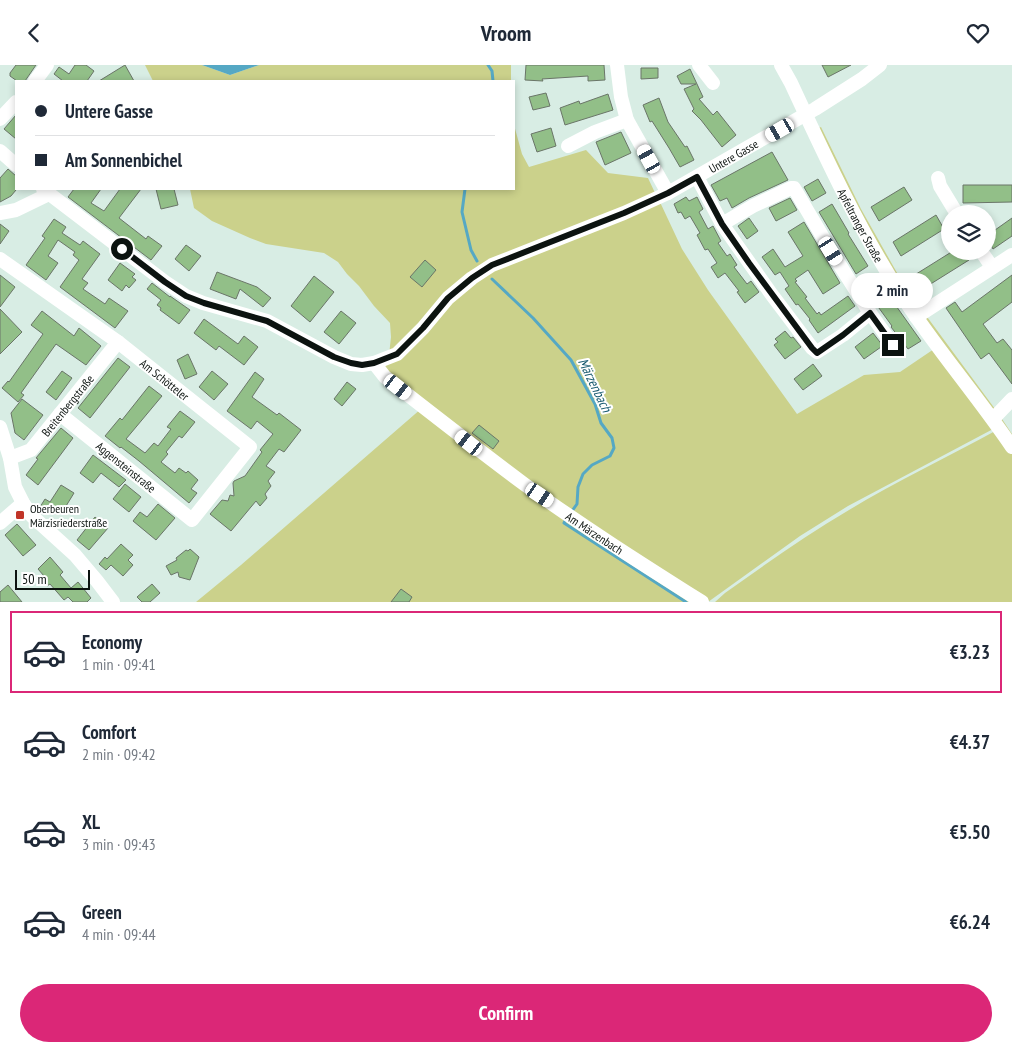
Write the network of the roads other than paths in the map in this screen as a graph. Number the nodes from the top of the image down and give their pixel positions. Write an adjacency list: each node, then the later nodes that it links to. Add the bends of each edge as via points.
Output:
1 (47, 65): 6 (street)
2 (617, 65): 11 (street)
3 (699, 65): 7 (street)
4 (781, 65): 9 (street, Apfeltranger Straße)
5 (880, 65): 9 (street, Untere Gasse)
6 (36, 80)
7 (713, 83)
8 (15, 103): 10 (street)
9 (806, 115): 15 (street, Untere Gasse); 27 (street, Apfeltranger Straße, via 854,215)
10 (0, 119)
11 (627, 120): 12 (street); 18 (street)
12 (568, 147)
13 (0, 151): 14 (street)
14 (15, 164)
15 (697, 177): 18 (street, Untere Gasse); 21 (street)
16 (938, 178): 19 (street)
17 (46, 191): 20 (street, via 16,210); 30 (street, Untere Gasse, via 186,296 267,321 334,357 362,365)
18 (668, 193): 30 (street, Untere Gasse, via 492,265 448,298 397,354)
19 (952, 205)
20 (0, 213)
21 (722, 224): 26 (street, via 817,353); 26 (street, via 794,188)
22 (1012, 255): 25 (street)
23 (0, 259): 28 (street, Am Schötteler)
24 (987, 260): 25 (street)
25 (992, 267): 27 (street)
26 (870, 313): 29 (street)
27 (916, 317): 33 (street, Apfeltranger Straße)
28 (118, 342): 32 (street, Breitenbergstraße); 38 (street, Am Schötteler, via 250,447)
29 (893, 345)
30 (374, 363): 41 (street, Am Märzenbach, via 385,377 526,485)
31 (1012, 399): 33 (street)
32 (60, 414): 36 (street, Breitenbergstraße, via 31,450); 38 (street, Aggensteinstraße)
33 (993, 419): 35 (street, Apfeltranger Straße)
34 (0, 427): 36 (street)
35 (1012, 447)
36 (10, 458): 37 (street, via 15,487)
37 (23, 503): 39 (street); 40 (street, via 32,516 75,555)
38 (192, 520)
39 (0, 523)
40 (113, 602)
41 (702, 602)

